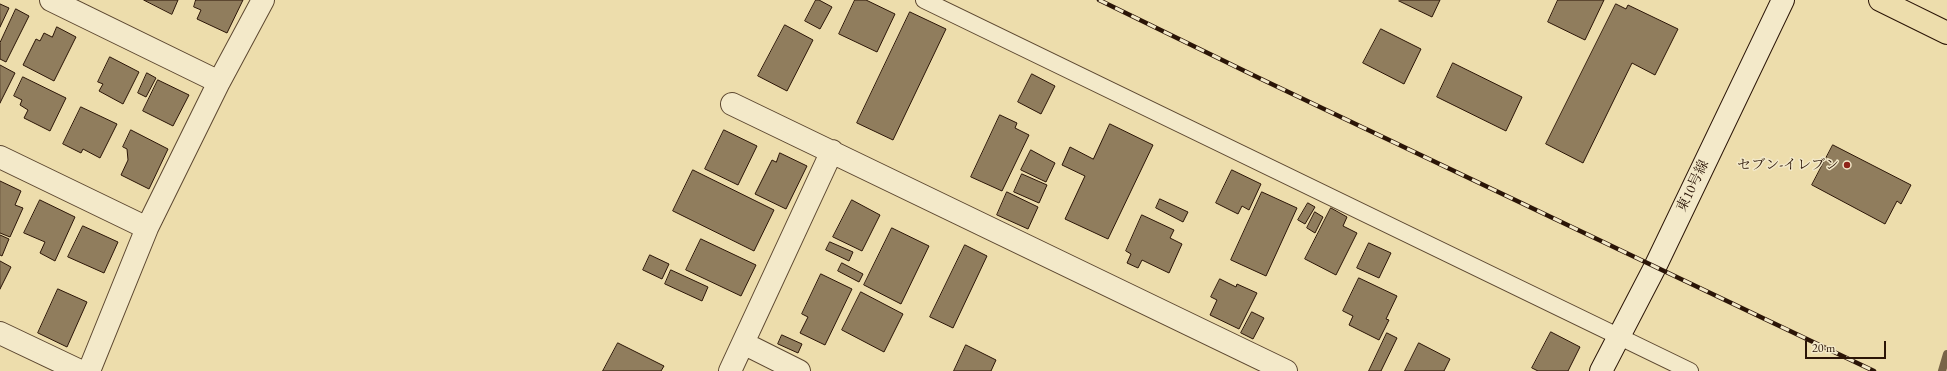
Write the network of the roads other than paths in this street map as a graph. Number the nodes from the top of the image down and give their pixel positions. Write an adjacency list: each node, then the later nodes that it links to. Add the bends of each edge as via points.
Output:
1 (51, 0): 7 (street)
2 (263, 0): 7 (street)
3 (924, 0): 13 (lane)
4 (1783, 0): 13 (street, 東10号線)
5 (1880, 0): 6 (highway)
6 (1947, 33)
7 (219, 82): 11 (street)
8 (732, 104): 9 (street)
9 (832, 151): 14 (street); 19 (street)
10 (0, 157): 11 (street)
11 (147, 228): 16 (street)
12 (0, 333): 15 (street)
13 (1619, 336): 20 (street, 東10号線); 21 (lane)
14 (742, 343): 17 (street); 18 (street)
15 (80, 371)
16 (89, 371)
17 (730, 371)
18 (799, 371)
19 (1286, 371)
20 (1602, 371)
21 (1690, 371)

